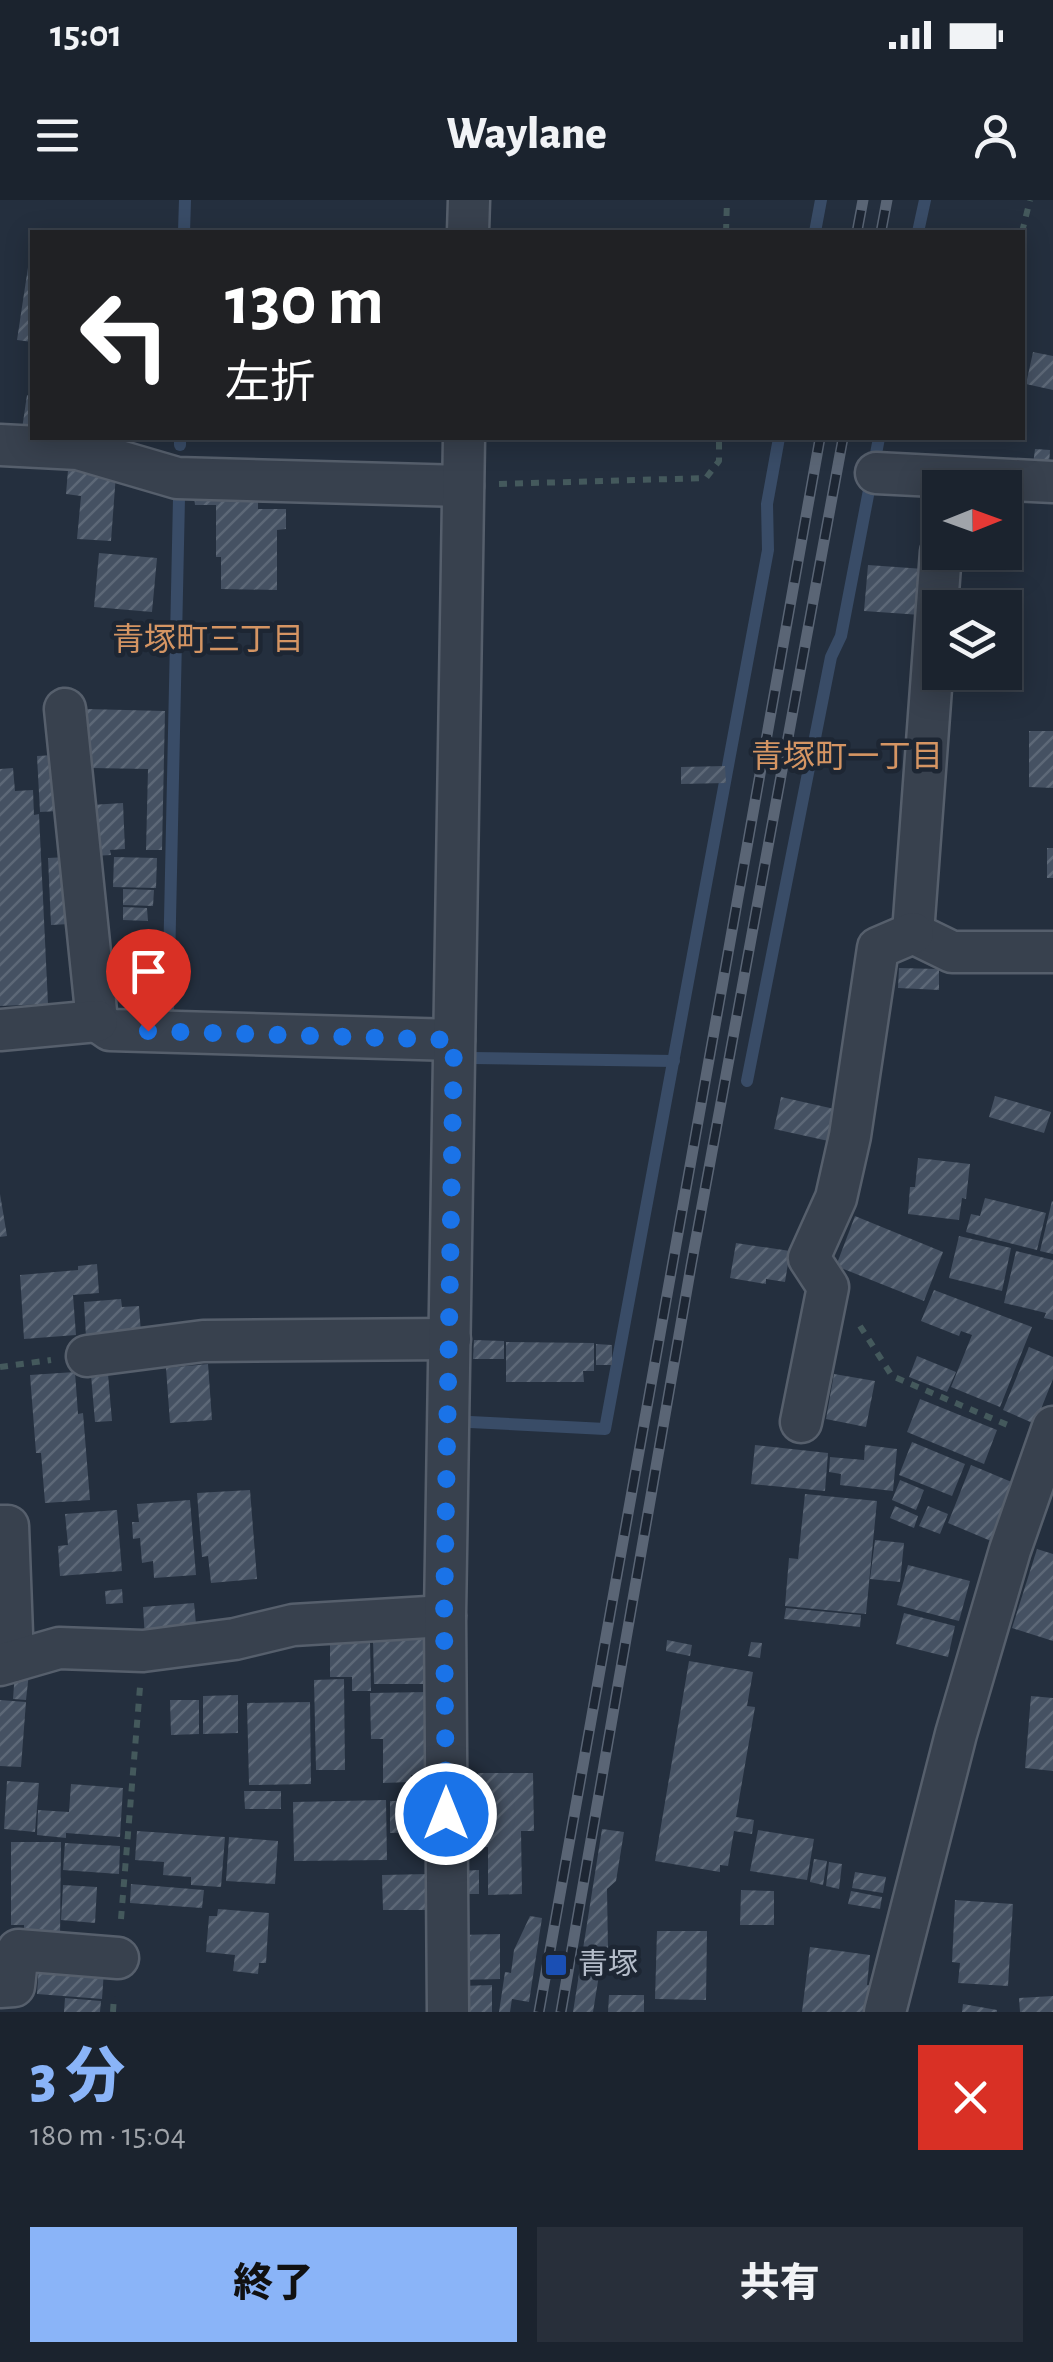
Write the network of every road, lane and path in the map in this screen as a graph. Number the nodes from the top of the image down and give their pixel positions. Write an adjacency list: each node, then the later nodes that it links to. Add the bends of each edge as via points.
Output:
1 (469, 200): 4 (street)
2 (727, 200): 5 (path)
3 (1030, 200): 6 (path)
4 (468, 230)
5 (726, 230)
6 (1022, 230)
7 (464, 440): 14 (street)
8 (720, 440): 14 (path, via 719,461 706,478)
9 (0, 446): 14 (street, via 78,449 177,478)
10 (876, 473): 11 (street)
11 (922, 479)
12 (1022, 482): 13 (street)
13 (1053, 482)
14 (463, 486): 21 (street)
15 (940, 570): 17 (street)
16 (65, 709): 19 (street)
17 (913, 932): 18 (street, via 952,952); 22 (street, via 878,948 850,1136 836,1198 809,1258)
18 (1053, 952)
19 (97, 1021): 20 (street); 21 (street, via 110,1030)
20 (0, 1030)
21 (454, 1040): 23 (street)
22 (828, 1287): 25 (street); 26 (path, via 845,1302 892,1376)
23 (450, 1339): 24 (street, via 203,1341); 28 (street)
24 (88, 1356)
25 (800, 1422)
26 (1050, 1434): 35 (street, via 956,1734)
27 (0, 1526): 30 (street, via 8,1526)
28 (444, 1616): 29 (street, via 293,1625); 34 (street)
29 (144, 1651): 30 (street, via 59,1648); 31 (path)
30 (7, 1663)
31 (118, 1958): 32 (street, via 18,1950 14,1986); 33 (path)
32 (0, 1986)
33 (113, 2012)
34 (448, 2012)
35 (885, 2012)

